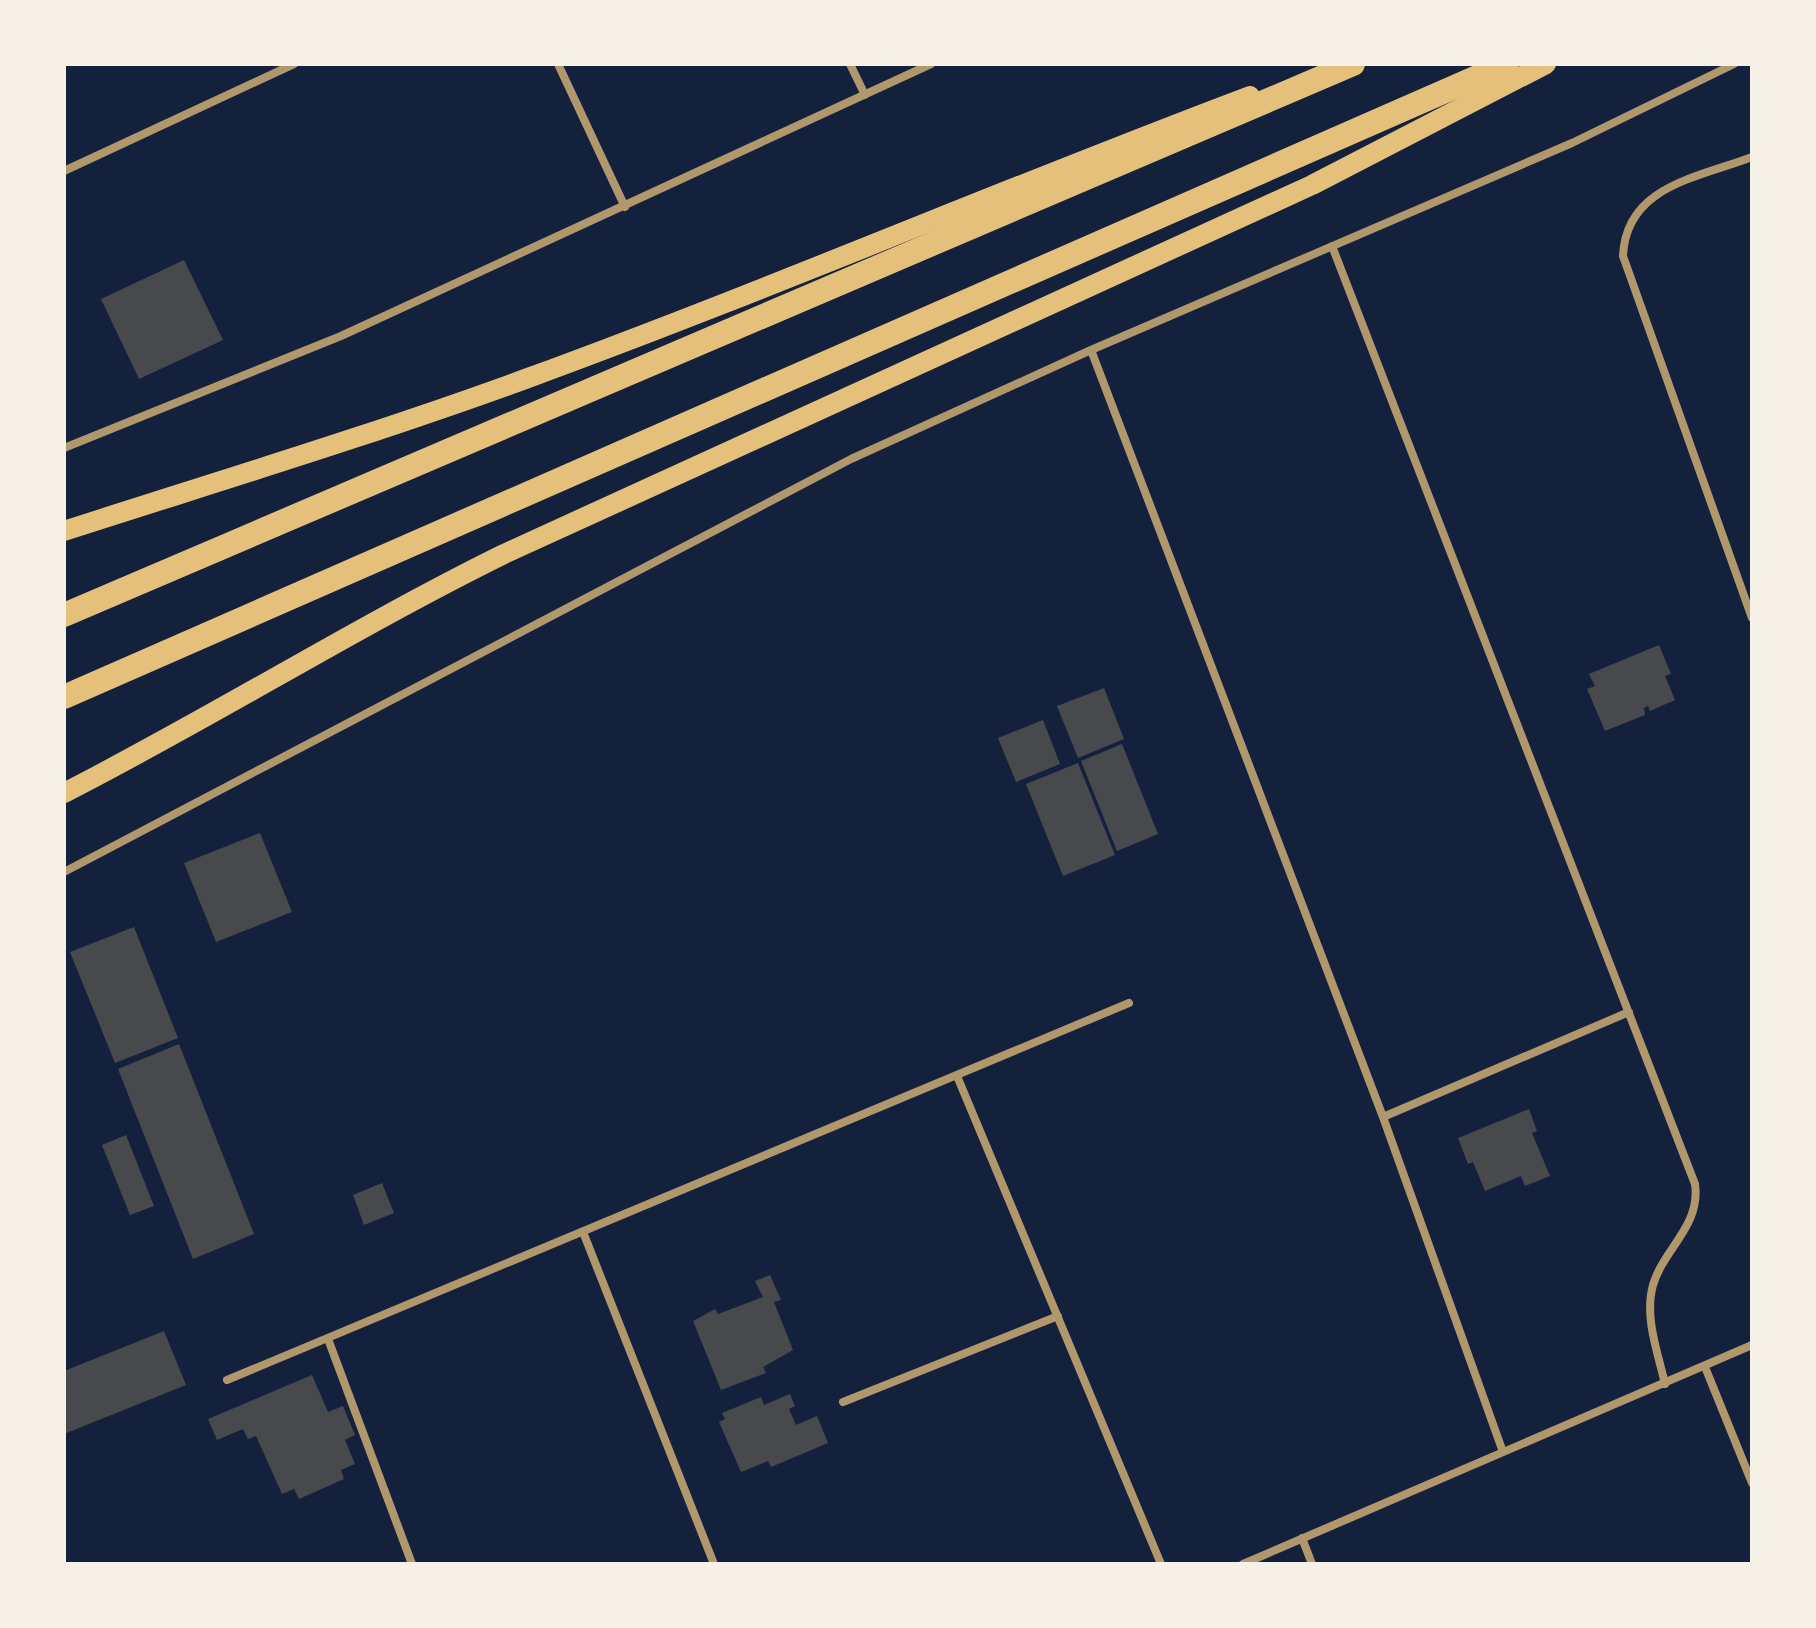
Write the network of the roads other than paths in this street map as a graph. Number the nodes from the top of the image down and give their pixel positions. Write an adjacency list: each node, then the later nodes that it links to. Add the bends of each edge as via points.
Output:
1 (294, 64): 10 (street)
2 (558, 64): 14 (street)
3 (850, 64): 11 (street)
4 (931, 64): 11 (street)
5 (1336, 64): 18 (main road, via 1049,171 527,378)
6 (1353, 64): 19 (highway)
7 (1507, 64): 21 (highway)
8 (1546, 64): 22 (main road, via 1300,191 504,554)
9 (1734, 64): 15 (street, via 1572,143)
10 (277, 68): 13 (street)
11 (865, 95): 14 (street)
12 (1752, 157): 20 (street, via 1646,200 1628,225 1623,256)
13 (64, 171)
14 (625, 207): 17 (street, via 341,336)
15 (1332, 246): 16 (street); 25 (street)
16 (1091, 350): 23 (street, via 753,508); 27 (street)
17 (64, 448)
18 (64, 531)
19 (64, 615)
20 (1752, 618)
21 (64, 697)
22 (64, 793)
23 (64, 872)
24 (1129, 1003): 26 (street)
25 (1629, 1012): 27 (street); 34 (street, via 1697,1197 1689,1223 1658,1272 1651,1298)
26 (957, 1076): 28 (street); 29 (street)
27 (1383, 1117): 36 (street)
28 (583, 1232): 30 (street); 40 (street)
29 (1058, 1316): 35 (street); 41 (street)
30 (328, 1339): 33 (street); 39 (street)
31 (1752, 1345): 32 (street)
32 (1705, 1367): 34 (street); 37 (street)
33 (227, 1380)
34 (1665, 1384): 36 (street)
35 (843, 1402)
36 (1503, 1452): 38 (street)
37 (1752, 1483)
38 (1302, 1538): 42 (street); 43 (street)
39 (412, 1564)
40 (714, 1564)
41 (1161, 1564)
42 (1243, 1564)
43 (1312, 1564)

